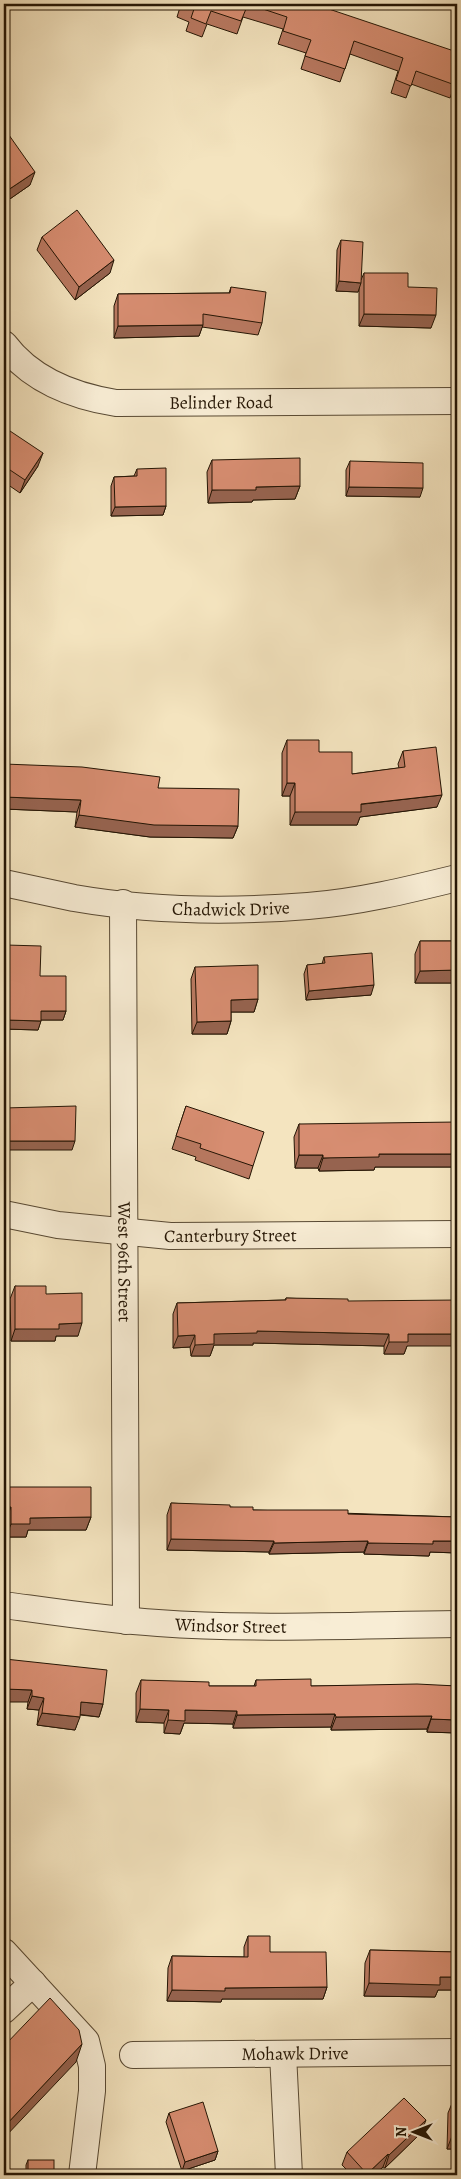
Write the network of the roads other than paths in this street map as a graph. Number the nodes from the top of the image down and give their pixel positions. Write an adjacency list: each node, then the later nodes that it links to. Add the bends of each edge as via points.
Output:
1 (4, 344): 2 (street, Belinder Road, via 14,357 57,388 87,399 116,403)
2 (457, 401)
3 (457, 878): 5 (street, Chadwick Drive, via 386,895 310,906 241,910)
4 (4, 883): 5 (street, Chadwick Drive, via 75,898)
5 (123, 903): 7 (street, West 96th Street)
6 (4, 1214): 7 (street, Canterbury Street, via 58,1226)
7 (125, 1233): 8 (street, Canterbury Street, via 170,1236); 10 (street, West 96th Street)
8 (457, 1234)
9 (4, 1604): 10 (street, Windsor Street)
10 (126, 1621): 11 (street, Windsor Street, via 217,1626)
11 (457, 1624)
12 (4, 1952): 13 (street)
13 (33, 1983): 14 (street); 18 (street, via 86,2040 92,2066 92,2091)
14 (4, 2010)
15 (457, 2052): 17 (street, Mohawk Drive)
16 (133, 2054): 17 (street, Mohawk Drive)
17 (283, 2054): 19 (street)
18 (82, 2175)
19 (289, 2175)

